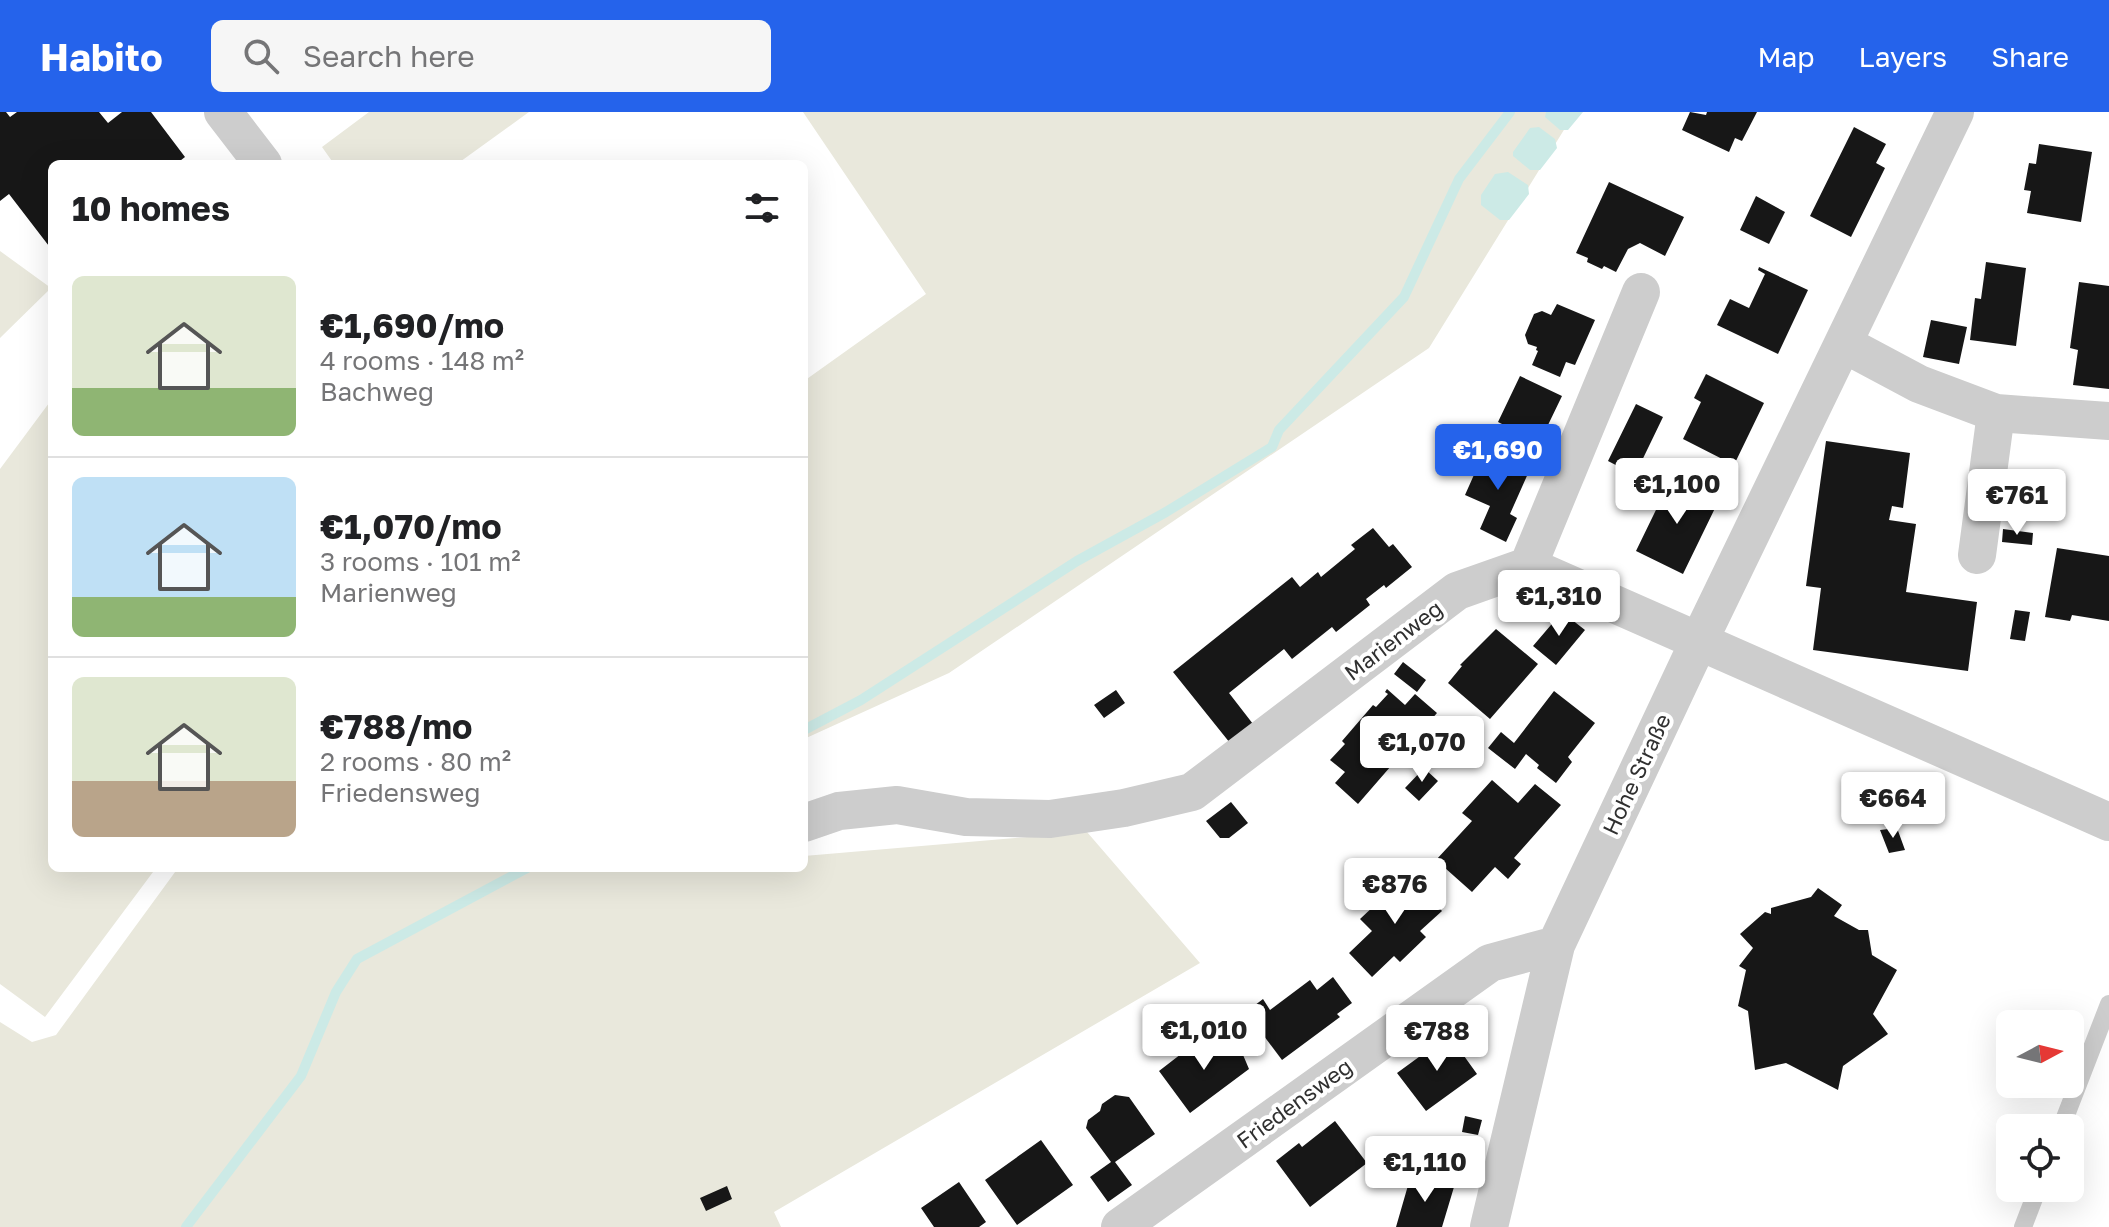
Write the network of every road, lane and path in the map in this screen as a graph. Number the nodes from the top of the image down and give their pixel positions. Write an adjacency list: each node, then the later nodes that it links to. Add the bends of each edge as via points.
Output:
1 (223, 112): 3 (street)
2 (1955, 112): 5 (street, Hohe Straße)
3 (260, 160)
4 (1641, 292): 9 (street)
5 (1844, 344): 6 (street, via 1919,384); 10 (street, Hohe Straße)
6 (1996, 413): 7 (street); 8 (street)
7 (2109, 421)
8 (1977, 555)
9 (1528, 566): 10 (street); 11 (street, Marienweg, via 1457,591 1192,792 1050,819 966,817 897,805 839,811)
10 (1699, 641): 12 (street); 13 (street, Hohe Straße)
11 (808, 822)
12 (2109, 822)
13 (1556, 945): 17 (street, Friedensweg, via 1490,963); 18 (street, Hohe Straße)
14 (2109, 1004): 15 (lane)
15 (2066, 1114)
16 (2033, 1202): 19 (lane)
17 (1120, 1227)
18 (1489, 1227)
19 (2023, 1227)

